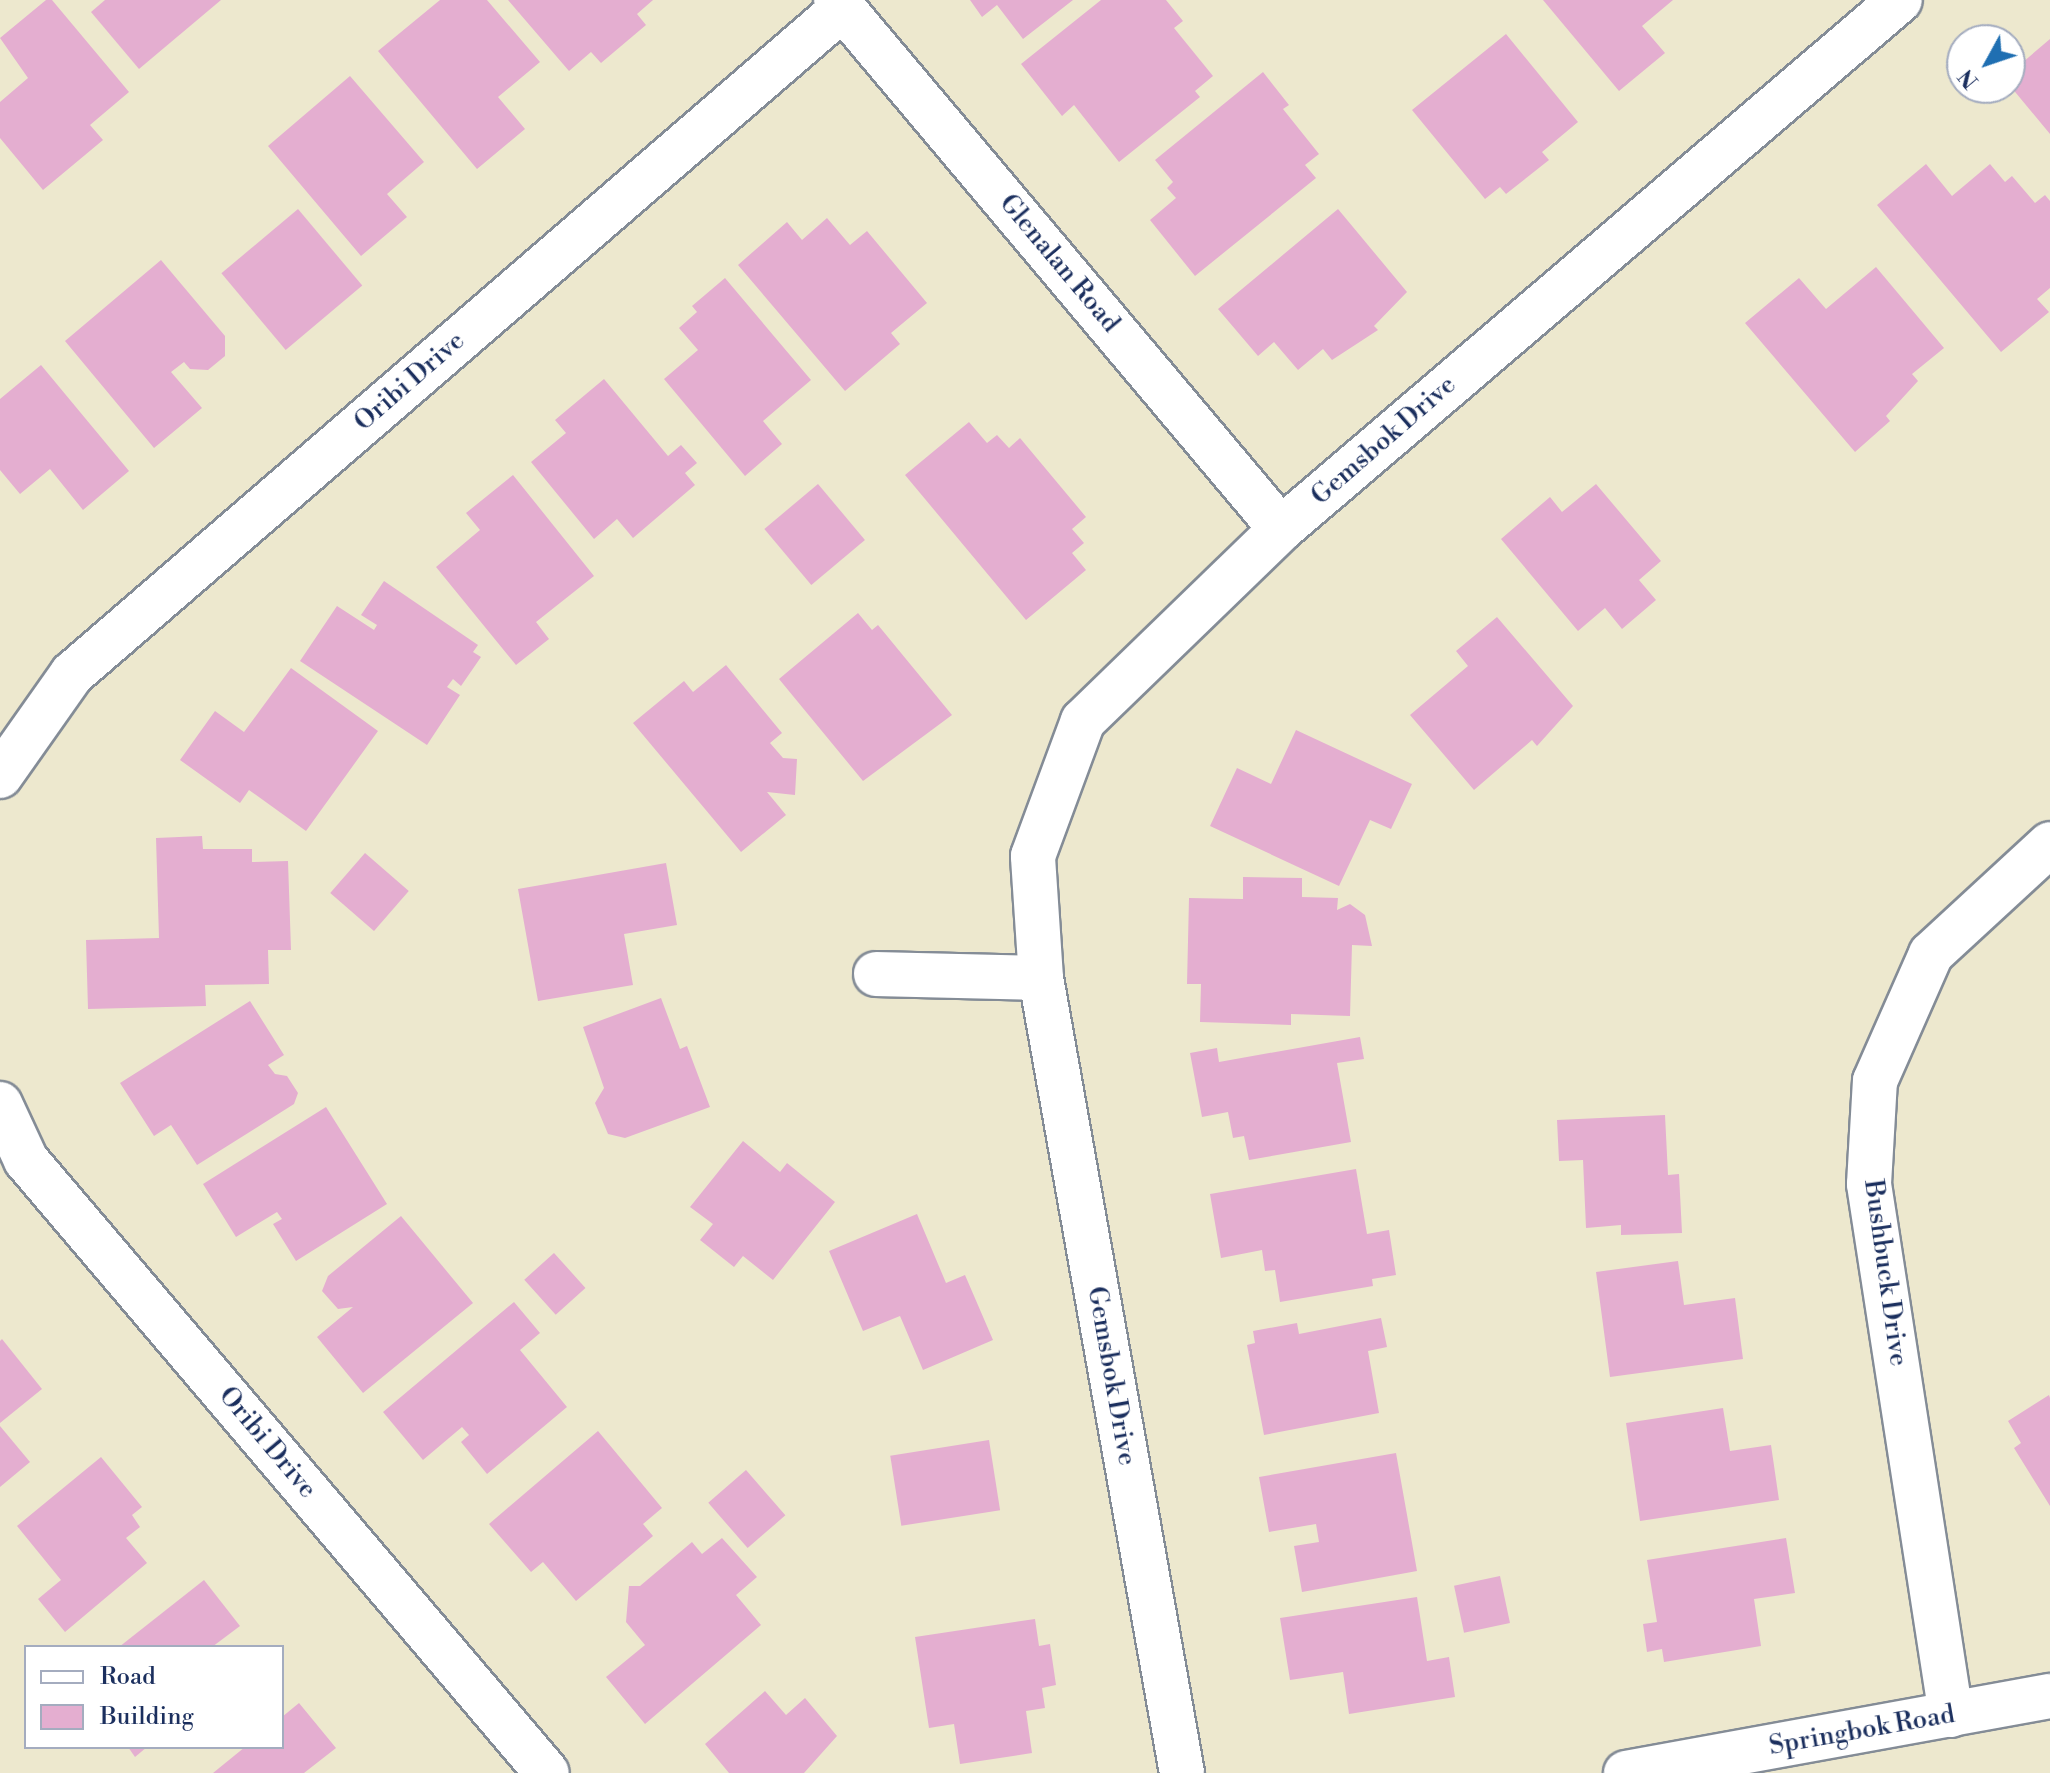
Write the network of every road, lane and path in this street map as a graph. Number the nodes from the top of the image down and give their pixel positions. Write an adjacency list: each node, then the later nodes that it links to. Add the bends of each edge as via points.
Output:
1 (1900, 0): 3 (street, Gemsbok Drive)
2 (840, 4): 3 (street, Glenalan Road); 4 (street, Oribi Drive, via 72,674)
3 (1281, 529): 7 (street, Gemsbok Drive, via 1083,721 1033,856)
4 (0, 776)
5 (2050, 844): 10 (street, Bushbuck Drive, via 1931,954 1875,1081 1869,1184)
6 (876, 974): 7 (street)
7 (1041, 978): 12 (street, Gemsbok Drive)
8 (0, 1104): 11 (street, Oribi Drive, via 26,1160)
9 (2050, 1696): 10 (street, Springbok Road)
10 (1951, 1715): 13 (street, Springbok Road)
11 (547, 1773)
12 (1182, 1773)
13 (1626, 1773)

